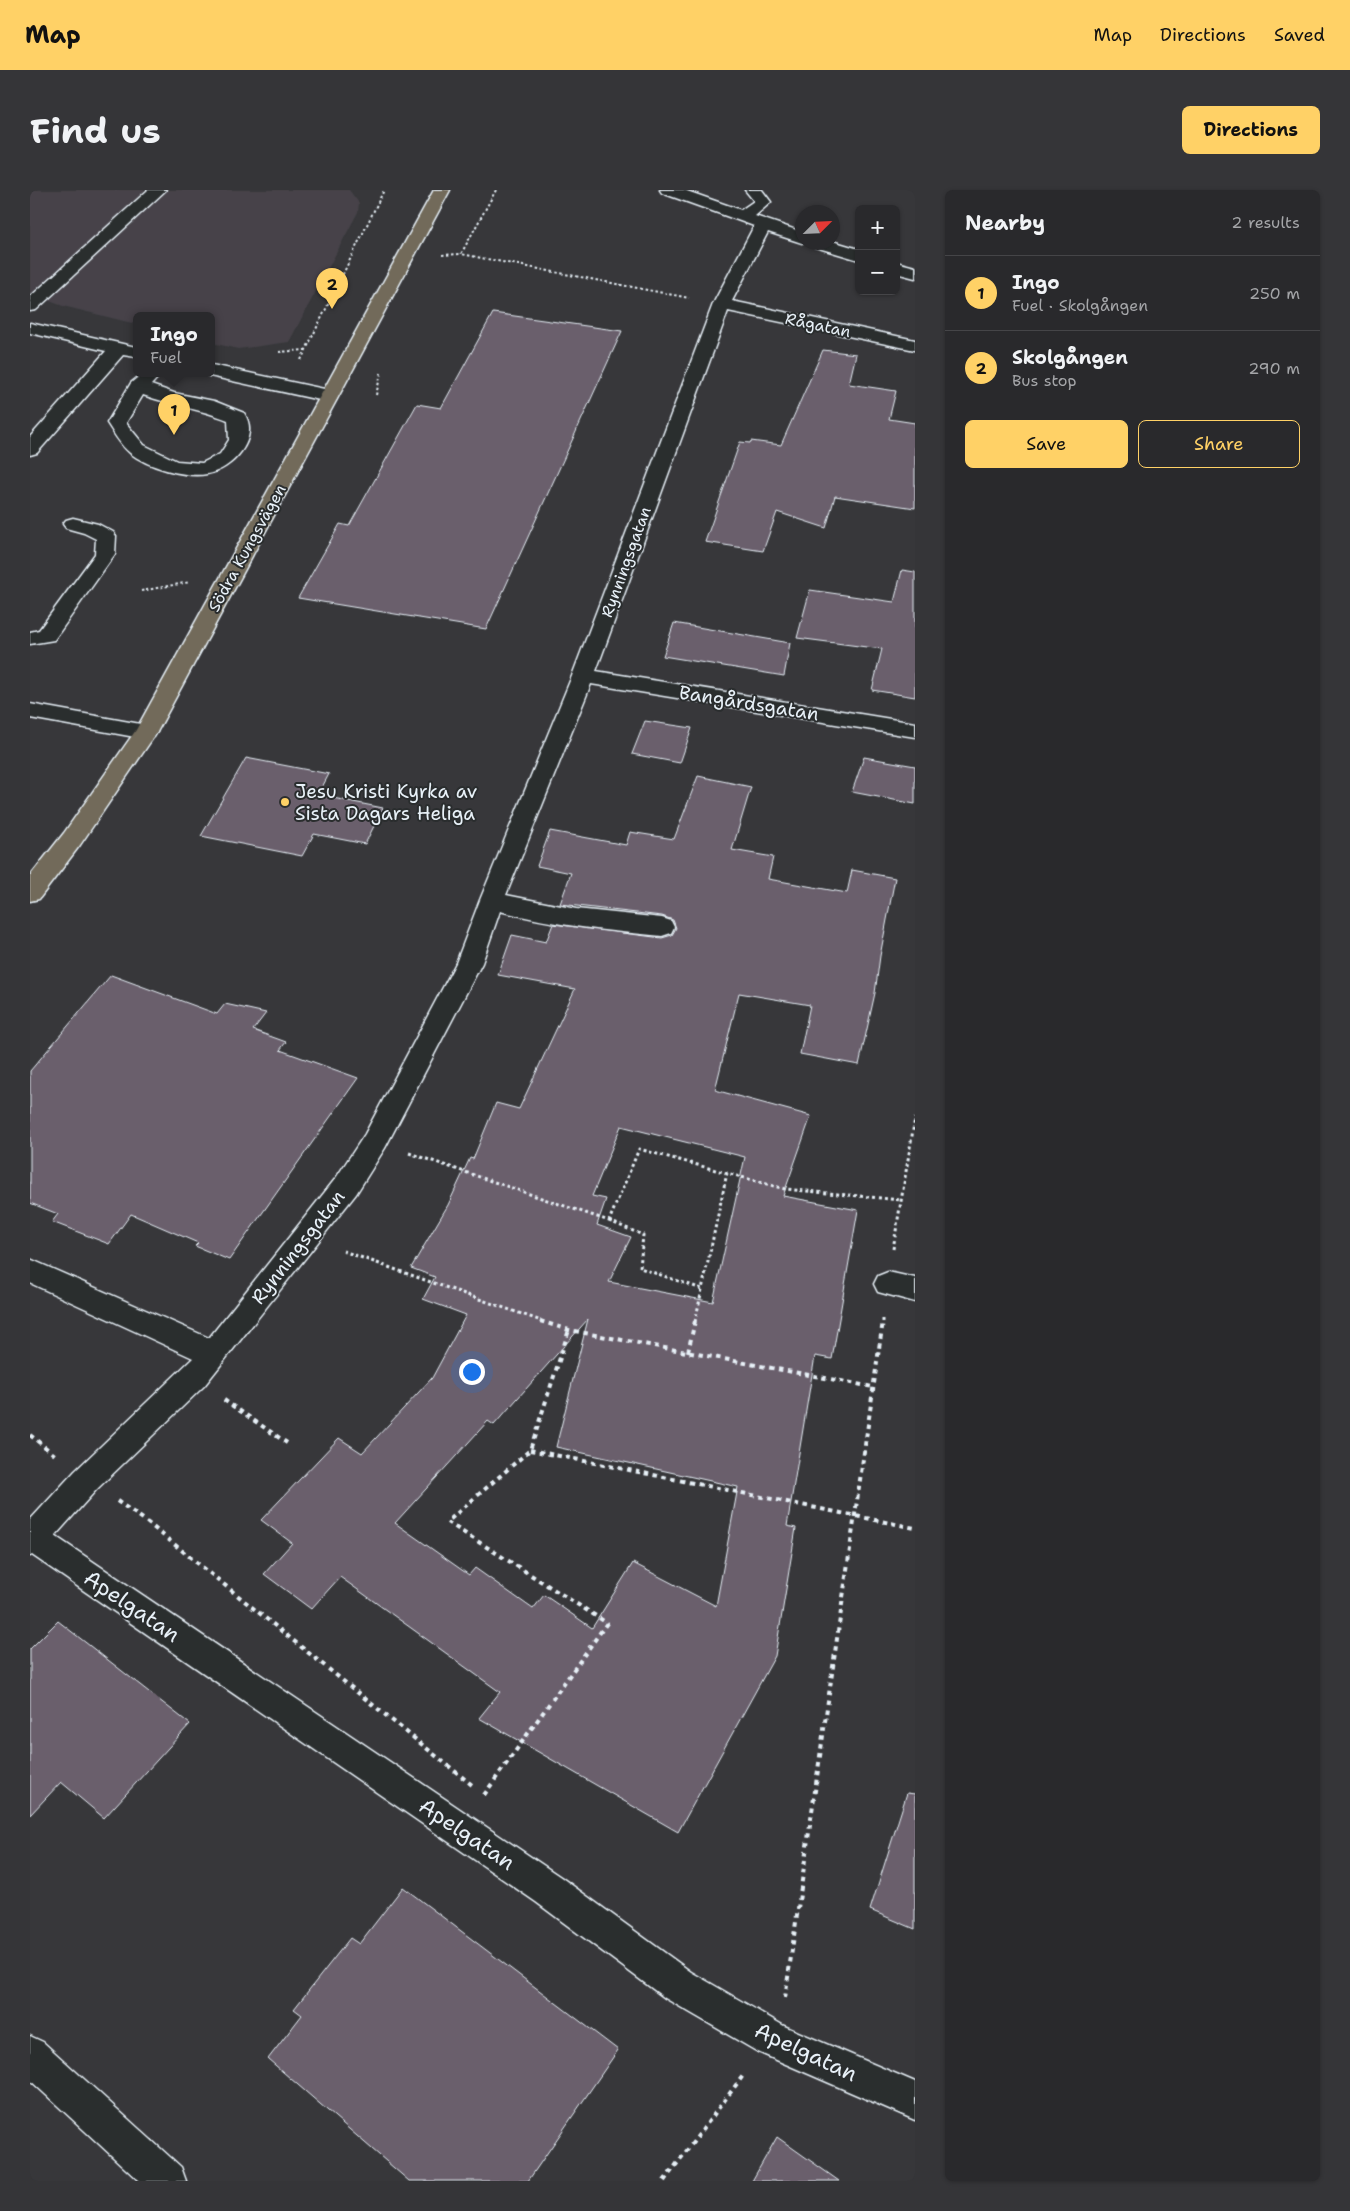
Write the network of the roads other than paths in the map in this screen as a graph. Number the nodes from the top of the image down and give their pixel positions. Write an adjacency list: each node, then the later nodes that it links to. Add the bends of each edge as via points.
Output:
1 (158, 190): 12 (street)
2 (442, 190): 22 (main road, Södra Kungsvägen)
3 (668, 190): 5 (street)
4 (753, 190): 5 (street, via 763,202)
5 (754, 220): 6 (street); 11 (street, Rynningsgatan)
6 (795, 235)
7 (840, 249): 8 (street)
8 (855, 254)
9 (900, 268): 10 (street)
10 (915, 273)
11 (722, 304): 14 (street, Rågatan); 26 (street, Rynningsgatan)
12 (30, 306)
13 (30, 328): 15 (street)
14 (915, 346)
15 (118, 349): 16 (street); 18 (street)
16 (133, 352)
17 (84, 361): 18 (street)
18 (103, 366): 23 (street)
19 (215, 372): 22 (street)
20 (149, 377): 21 (street)
21 (138, 387): 21 (street, via 116,423 137,450 173,467 204,469 227,458 239,440 237,417 207,405 170,398)
22 (329, 396): 29 (main road, Södra Kungsvägen)
23 (30, 449)
24 (73, 524): 25 (street, via 106,536 106,554)
25 (35, 633)
26 (583, 676): 28 (street, Bangårdsgatan); 31 (street, Rynningsgatan)
27 (30, 711): 29 (street)
28 (915, 730)
29 (146, 732): 30 (main road, Södra Kungsvägen, via 72,839)
30 (30, 893)
31 (492, 900): 32 (street, via 578,919); 36 (street, Rynningsgatan, via 469,963 375,1141 307,1238)
32 (662, 927)
33 (30, 1270): 36 (street)
34 (888, 1284): 35 (street)
35 (915, 1290)
36 (214, 1354): 37 (street, Rynningsgatan, via 86,1480)
37 (32, 1540): 39 (street, Apelgatan, via 549,1890 678,1985 771,2039)
38 (30, 2055): 40 (street)
39 (915, 2101)
40 (167, 2181)

